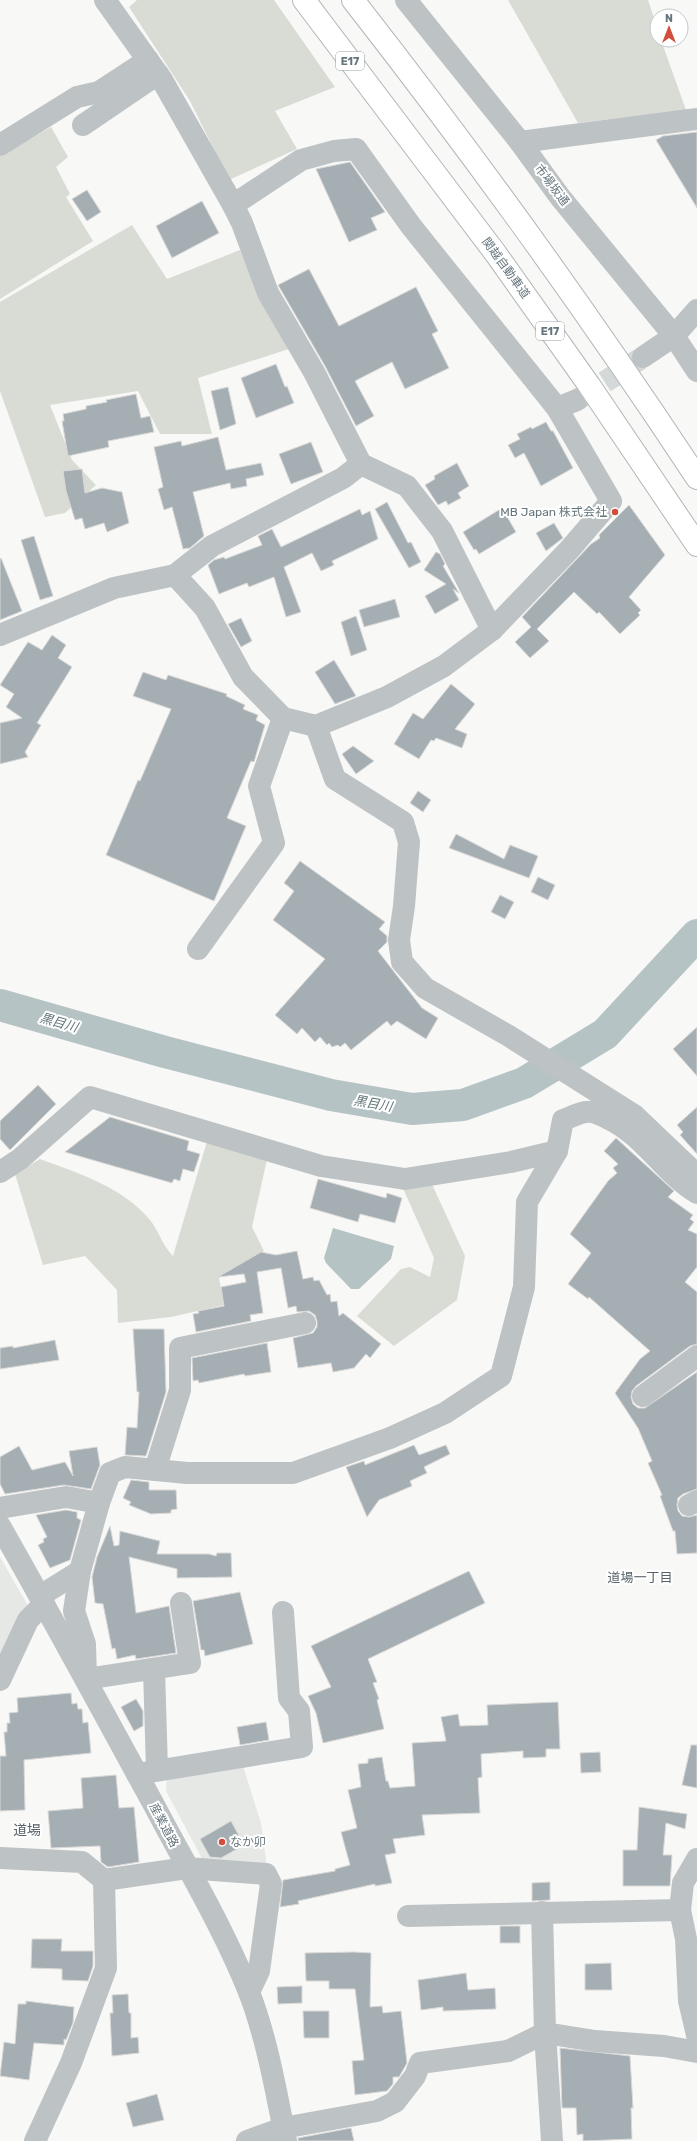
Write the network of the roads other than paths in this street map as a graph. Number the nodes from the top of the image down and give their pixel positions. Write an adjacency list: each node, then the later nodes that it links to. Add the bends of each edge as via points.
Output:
1 (105, 0): 5 (street)
2 (304, 0): 19 (highway, 関越自動車道 / E17, via 496,254)
3 (353, 0): 18 (highway, via 436,106 610,347)
4 (406, 0): 8 (street, 市場坂通)
5 (153, 67): 7 (street); 9 (street, via 99,92 77,97); 10 (street)
6 (697, 119): 8 (street)
7 (83, 125)
8 (520, 142): 12 (street, 市場坂通, via 560,197)
9 (0, 145)
10 (233, 205): 16 (street, via 301,160 334,151 356,149 411,226); 17 (street, via 268,293 314,372)
11 (697, 310): 12 (street)
12 (674, 336): 13 (street); 14 (street, 市場坂通)
13 (643, 357)
14 (697, 371)
15 (577, 400): 16 (street)
16 (557, 408): 21 (street, via 611,501 569,550)
17 (361, 464): 20 (street, via 343,478 212,546); 21 (street, via 407,486 442,531)
18 (697, 478)
19 (697, 545)
20 (175, 575): 22 (street, via 114,588); 23 (street, via 206,608 243,677)
21 (492, 630): 24 (street, via 444,666 394,694)
22 (0, 635)
23 (283, 718): 24 (street); 25 (street, via 259,786 274,843)
24 (316, 726): 28 (street, via 334,779 403,822 409,842 399,940 402,962 425,988 509,1036 634,1115 696,1174)
25 (198, 949)
26 (557, 1151): 27 (street, via 511,1162 405,1179 321,1166 90,1097 20,1159); 29 (street, via 563,1120 587,1112 600,1115 623,1125 685,1186); 33 (street, via 527,1202 524,1287 501,1376 445,1413 390,1438 293,1473 187,1473)
27 (0, 1172)
28 (697, 1178)
29 (697, 1193)
30 (305, 1323): 33 (street, via 180,1348 180,1390)
31 (697, 1356): 32 (street)
32 (643, 1396)
33 (155, 1470): 34 (street, via 125,1468 110,1473)
34 (99, 1503): 35 (street, via 66,1497); 37 (street)
35 (0, 1508)
36 (0, 1526): 38 (street, 産業道路)
37 (80, 1571): 38 (street); 42 (street, via 74,1611 85,1644)
38 (42, 1600): 42 (street, 産業道路); 43 (street, via 28,1620)
39 (181, 1603): 41 (street, via 190,1663)
40 (283, 1612): 44 (street, via 290,1698 299,1711 302,1748)
41 (154, 1669): 42 (street); 44 (street)
42 (86, 1679): 44 (street, 産業道路)
43 (0, 1680)
44 (146, 1772): 47 (street, 産業道路)
45 (0, 1858): 48 (street, via 82,1862)
46 (697, 1859): 49 (street, via 683,1883)
47 (187, 1868): 48 (street); 52 (street, 産業道路); 52 (street, via 266,1874 272,1884 259,1971)
48 (104, 1880): 57 (street, via 106,1968 71,2063)
49 (680, 1910): 50 (street); 54 (street, via 686,1939 689,2001)
50 (542, 1912): 51 (street); 53 (street)
51 (408, 1916)
52 (249, 1992): 56 (street, 産業道路, via 262,2036)
53 (545, 2033): 55 (street, via 595,2042 664,2046); 56 (street, via 508,2051 420,2063 415,2076 395,2102 377,2111); 59 (street)
54 (697, 2035)
55 (697, 2052)
56 (284, 2135): 58 (street)
57 (35, 2141)
58 (247, 2141)
59 (552, 2141)

